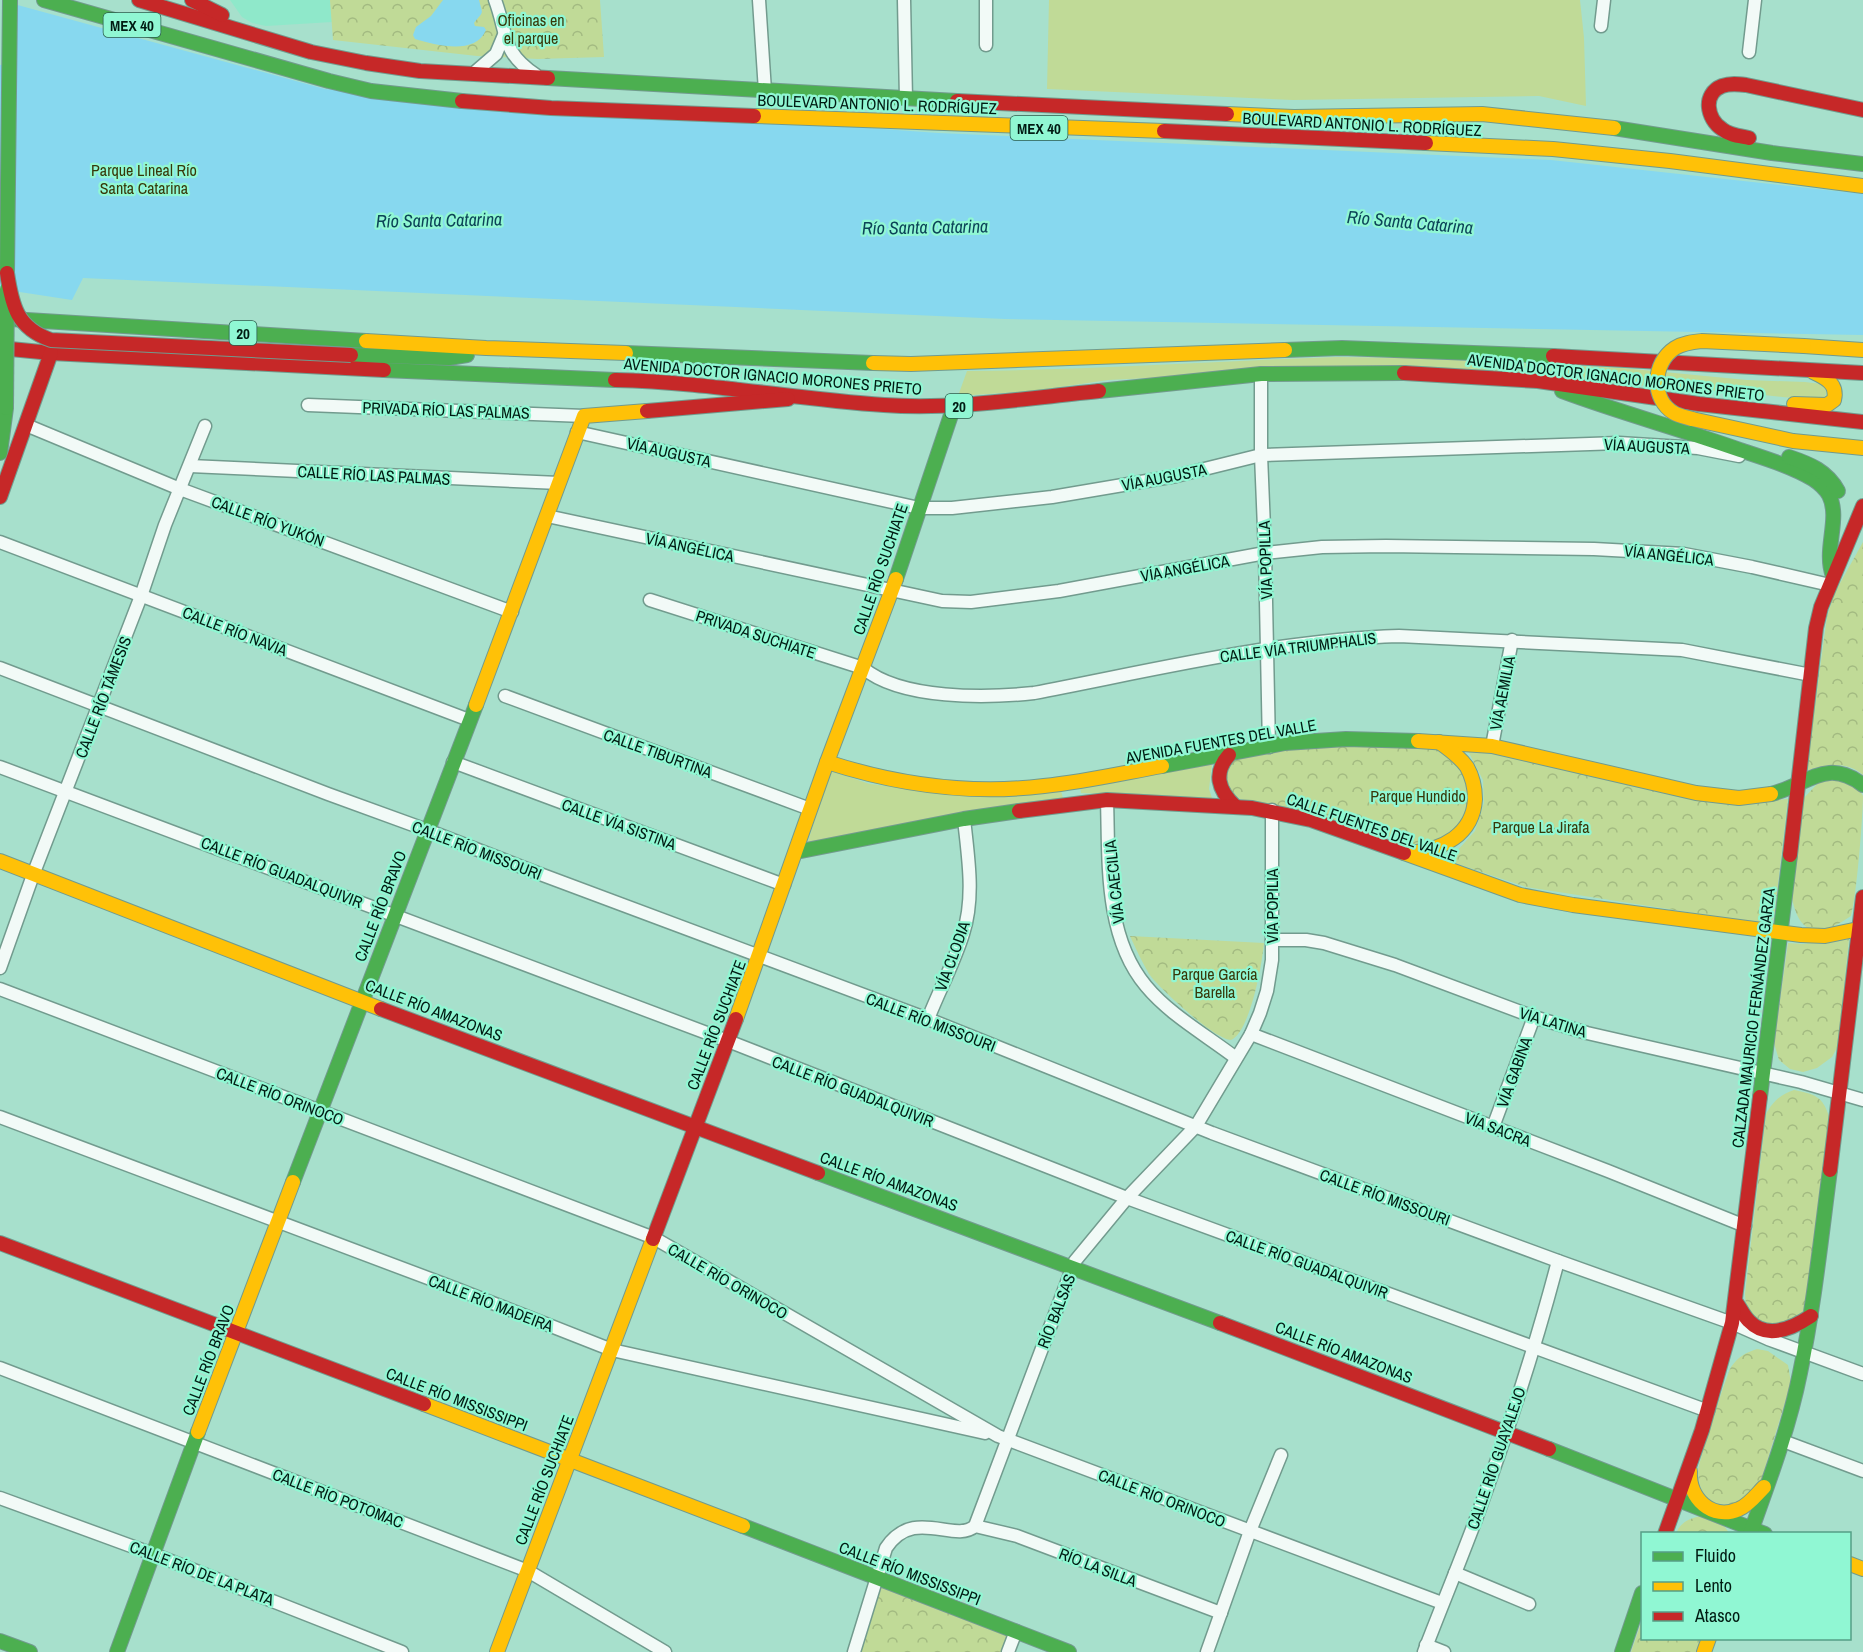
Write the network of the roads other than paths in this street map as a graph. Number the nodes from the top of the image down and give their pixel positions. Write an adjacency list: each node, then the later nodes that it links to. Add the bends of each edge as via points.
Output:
1 (10, 0): 28 (main road)
2 (44, 0): 16 (main road, BOULEVARD ANTONIO L. RODRÍGUEZ / MEX 40)
3 (85, 0): 16 (main road, via 180,28 212,42)
4 (139, 0): 14 (main road, BOULEVARD ANTONIO L. RODRÍGUEZ / MEX 40)
5 (192, 0): 14 (main road)
6 (495, 0): 13 (street)
7 (759, 0): 20 (street)
8 (904, 0): 21 (street)
9 (986, 0): 15 (street)
10 (1604, 0): 12 (street)
11 (1755, 0): 17 (street)
12 (1601, 26)
13 (504, 35): 18 (street, via 496,54); 19 (street, via 521,66)
14 (268, 40): 18 (main road, BOULEVARD ANTONIO L. RODRÍGUEZ / MEX 40, via 366,63)
15 (986, 45)
16 (220, 50): 27 (main road, BOULEVARD ANTONIO L. RODRÍGUEZ / MEX 40, via 371,91 460,101 551,108 1553,149)
17 (1749, 52)
18 (472, 75): 19 (main road, BOULEVARD ANTONIO L. RODRÍGUEZ / MEX 40)
19 (539, 78): 20 (main road, BOULEVARD ANTONIO L. RODRÍGUEZ / MEX 40)
20 (765, 92): 21 (main road, BOULEVARD ANTONIO L. RODRÍGUEZ / MEX 40)
21 (906, 99): 24 (main road, BOULEVARD ANTONIO L. RODRÍGUEZ / MEX 40, via 1294,117 1482,114)
22 (1863, 105): 24 (main road, via 1730,76 1708,87 1696,124)
23 (1863, 110): 25 (main road, via 1746,85 1718,87 1710,95 1711,115 1723,130)
24 (1678, 137): 25 (main road, BOULEVARD ANTONIO L. RODRÍGUEZ / MEX 40)
25 (1821, 159): 26 (main road, BOULEVARD ANTONIO L. RODRÍGUEZ / MEX 40)
26 (1863, 164)
27 (1863, 186)
28 (7, 273): 31 (main road, bridge, via 20,321 33,333 51,340 449,358); 49 (main road, bridge, via 6,408)
29 (0, 318): 31 (main road, AVENIDA DOCTOR IGNACIO MORONES PRIETO / 20)
30 (0, 348): 33 (main road, AVENIDA DOCTOR IGNACIO MORONES PRIETO / 20)
31 (486, 348): 34 (main road, AVENIDA DOCTOR IGNACIO MORONES PRIETO / 20, via 910,364 1342,348)
32 (1863, 350): 43 (main road, bridge, via 1691,342 1672,350 1657,372 1662,402 1672,412)
33 (51, 353): 38 (main road, AVENIDA DOCTOR IGNACIO MORONES PRIETO / 20, via 663,381); 45 (main road)
34 (1810, 370): 35 (main road, AVENIDA DOCTOR IGNACIO MORONES PRIETO / 20); 39 (main road, via 1833,385 1836,393 1832,403)
35 (1863, 373)
36 (1261, 374): 37 (main road, AVENIDA DOCTOR IGNACIO MORONES PRIETO / 20, via 1403,373); 41 (main road, AVENIDA DOCTOR IGNACIO MORONES PRIETO / 20); 50 (street, VÍA POPILLA)
37 (1538, 381): 39 (main road, AVENIDA DOCTOR IGNACIO MORONES PRIETO / 20); 51 (main road, via 1607,408)
38 (807, 397): 41 (main road, AVENIDA DOCTOR IGNACIO MORONES PRIETO / 20, via 885,405); 42 (main road)
39 (1699, 404): 44 (main road, AVENIDA DOCTOR IGNACIO MORONES PRIETO / 20)
40 (308, 405): 42 (street, PRIVADA RÍO LAS PALMAS)
41 (954, 406): 57 (main road, CALLE RÍO SUCHIATE)
42 (584, 416): 47 (main road, CALLE RÍO BRAVO)
43 (1692, 419): 48 (main road, via 1765,435); 60 (main road, via 1709,430 1814,465 1832,479 1841,507)
44 (1863, 422)
45 (26, 425): 54 (street, CALLE RÍO YUKÓN); 55 (main road)
46 (205, 426): 52 (street, CALLE RÍO TÁMESIS)
47 (577, 432): 53 (main road, CALLE RÍO BRAVO); 57 (street, VÍA AUGUSTA)
48 (1863, 448)
49 (0, 453)
50 (1261, 455): 51 (street, VÍA AUGUSTA, via 1619,443); 57 (street, VÍA AUGUSTA, via 1176,476 1052,497); 61 (street, VÍA POPILLA)
51 (1758, 456): 60 (main road, via 1813,479 1827,491 1833,507)
52 (190, 466): 53 (street, CALLE RÍO LAS PALMAS); 54 (street, CALLE RÍO TÁMESIS)
53 (559, 483): 58 (main road, CALLE RÍO BRAVO)
54 (180, 489): 64 (street, CALLE RÍO TÁMESIS); 66 (street, CALLE RÍO YUKÓN)
55 (0, 497)
56 (1863, 506): 62 (main road, CALZADA MAURICIO FERNÁNDEZ GARZA)
57 (918, 508): 63 (main road, CALLE RÍO SUCHIATE)
58 (547, 516): 63 (street, VÍA ANGÉLICA); 66 (main road, CALLE RÍO BRAVO)
59 (0, 542): 64 (street, CALLE RÍO NAVIA)
60 (1829, 545): 62 (main road)
61 (1265, 553): 62 (street, VÍA ANGÉLICA, via 1386,546 1651,551); 63 (street, VÍA ANGÉLICA, via 1059,591 971,602 942,601); 68 (street, VÍA POPILLA)
62 (1832, 581): 71 (main road, CALZADA MAURICIO FERNÁNDEZ GARZA, via 1816,628)
63 (892, 591): 70 (main road, CALLE RÍO SUCHIATE)
64 (141, 596): 73 (street, CALLE RÍO TÁMESIS); 74 (street, CALLE RÍO NAVIA)
65 (650, 600): 70 (street, PRIVADA SUCHIATE)
66 (512, 612): 74 (main road, CALLE RÍO BRAVO)
67 (1512, 640): 68 (street, CALLE VÍA TRIUMPHALIS, via 1362,637); 71 (street, CALLE VÍA TRIUMPHALIS, via 1682,650); 76 (street, VÍA AEMILIA)
68 (1266, 648): 70 (street, CALLE VÍA TRIUMPHALIS, via 1001,696 918,690 873,677); 77 (street, VÍA POPILLA)
69 (0, 668): 73 (street, CALLE RÍO MISSOURI)
70 (863, 668): 80 (main road, CALLE RÍO SUCHIATE)
71 (1811, 675): 83 (main road, CALZADA MAURICIO FERNÁNDEZ GARZA)
72 (506, 696): 89 (street, CALLE TIBURTINA)
73 (99, 705): 85 (street, CALLE RÍO TÁMESIS); 92 (street, CALLE RÍO MISSOURI)
74 (469, 720): 79 (main road, CALLE RÍO BRAVO)
75 (1439, 742): 76 (main road, AVENIDA FUENTES DEL VALLE); 77 (main road, AVENIDA FUENTES DEL VALLE, via 1346,739); 94 (main road, via 1455,753 1471,775 1471,815 1457,839 1426,853)
76 (1492, 746): 83 (main road, AVENIDA FUENTES DEL VALLE, via 1730,798 1767,796)
77 (1269, 747): 78 (main road, AVENIDA FUENTES DEL VALLE)
78 (1229, 755): 82 (main road, AVENIDA FUENTES DEL VALLE); 88 (main road, via 1220,768 1219,785)
79 (453, 762): 92 (main road, CALLE RÍO BRAVO); 97 (street, CALLE VÍA SISTINA)
80 (826, 762): 82 (main road, AVENIDA FUENTES DEL VALLE, via 890,781 947,789 1048,787); 89 (main road, CALLE RÍO SUCHIATE)
81 (0, 767): 85 (street, CALLE RÍO GUADALQUIVIR)
82 (1076, 782): 87 (main road, via 1074,795)
83 (1799, 784): 84 (main road, AVENIDA FUENTES DEL VALLE, via 1823,773 1838,772 1849,774); 101 (main road, CALZADA MAURICIO FERNÁNDEZ GARZA)
84 (1863, 785)
85 (67, 791): 96 (street, CALLE RÍO TÁMESIS); 99 (street, CALLE RÍO GUADALQUIVIR)
86 (1107, 800): 87 (main road, CALLE FUENTES DEL VALLE); 88 (main road, CALLE FUENTES DEL VALLE); 111 (street, VÍA CAECILIA, via 1113,898 1125,951 1134,970 1160,1000)
87 (1080, 802): 91 (main road, CALLE FUENTES DEL VALLE)
88 (1235, 806): 90 (main road, CALLE FUENTES DEL VALLE)
89 (810, 809): 93 (main road, CALLE RÍO SUCHIATE)
90 (1272, 810): 94 (main road, CALLE FUENTES DEL VALLE); 102 (street, VÍA POPILIA)
91 (964, 819): 93 (main road, CALLE FUENTES DEL VALLE); 108 (street, VÍA CLODIA, via 970,879 967,914)
92 (427, 830): 99 (main road, CALLE RÍO BRAVO); 103 (street, CALLE RÍO MISSOURI)
93 (796, 852): 97 (main road, CALLE RÍO SUCHIATE)
94 (1406, 853): 101 (main road, CALLE FUENTES DEL VALLE, via 1520,894 1573,905)
95 (0, 861): 96 (main road, CALLE RÍO AMAZONAS)
96 (33, 875): 104 (street, CALLE RÍO TÁMESIS); 106 (main road, CALLE RÍO AMAZONAS)
97 (784, 885): 103 (main road, CALLE RÍO SUCHIATE)
98 (1863, 897): 100 (main road)
99 (395, 914): 106 (main road, CALLE RÍO BRAVO); 110 (street, CALLE RÍO GUADALQUIVIR)
100 (1861, 929): 101 (main road, CALLE FUENTES DEL VALLE, via 1825,936); 113 (main road)
101 (1780, 933): 112 (main road, CALZADA MAURICIO FERNÁNDEZ GARZA)
102 (1272, 940): 107 (street, VÍA LATINA, via 1324,943); 109 (street, VÍA POPILIA, via 1268,991)
103 (759, 957): 108 (street, CALLE RÍO MISSOURI); 110 (main road, CALLE RÍO SUCHIATE)
104 (0, 968)
105 (0, 989): 115 (street, CALLE RÍO ORINOCO)
106 (361, 1001): 115 (main road, CALLE RÍO BRAVO); 118 (main road, CALLE RÍO AMAZONAS)
107 (1534, 1017): 112 (street, VÍA LATINA, via 1587,1033); 119 (street, VÍA GABINA)
108 (928, 1019): 117 (street, CALLE RÍO MISSOURI)
109 (1251, 1034): 111 (street, VÍA POPILIA); 119 (street, VÍA SACRA)
110 (728, 1041): 118 (main road, CALLE RÍO SUCHIATE); 120 (street, CALLE RÍO GUADALQUIVIR)
111 (1236, 1058): 117 (street, VÍA POPILIA)
112 (1764, 1073): 113 (street, VÍA LATINA); 122 (main road, CALZADA MAURICIO FERNÁNDEZ GARZA)
113 (1839, 1092): 114 (street, VÍA LATINA); 128 (main road)
114 (1863, 1100)
115 (320, 1112): 121 (main road, CALLE RÍO BRAVO); 123 (street, CALLE RÍO ORINOCO)
116 (0, 1117): 121 (street, CALLE RÍO MADEIRA)
117 (1196, 1126): 120 (street, RÍO BALSAS); 125 (street, CALLE RÍO MISSOURI)
118 (695, 1127): 123 (main road, CALLE RÍO SUCHIATE); 126 (main road, CALLE RÍO AMAZONAS)
119 (1494, 1128): 122 (street, VÍA SACRA)
120 (1127, 1198): 126 (street, RÍO BALSAS); 131 (street, CALLE RÍO GUADALQUIVIR)
121 (278, 1222): 130 (main road, CALLE RÍO BRAVO); 132 (street, CALLE RÍO MADEIRA)
122 (1745, 1226): 127 (main road, CALZADA MAURICIO FERNÁNDEZ GARZA)
123 (654, 1238): 132 (main road, CALLE RÍO SUCHIATE); 138 (street, CALLE RÍO ORINOCO)
124 (0, 1243): 130 (main road, CALLE RÍO MISSISSIPPI)
125 (1558, 1261): 129 (street, CALLE RÍO MISSOURI); 131 (street, CALLE RÍO GUAYALEJO)
126 (1073, 1267): 137 (main road, CALLE RÍO AMAZONAS); 138 (street, RÍO BALSAS)
127 (1735, 1301): 128 (main road, via 1750,1322 1775,1331 1791,1329); 129 (main road, CALZADA MAURICIO FERNÁNDEZ GARZA)
128 (1810, 1316): 133 (main road)
129 (1732, 1323): 133 (street, CALLE RÍO MISSOURI); 136 (main road, CALZADA MAURICIO FERNÁNDEZ GARZA)
130 (237, 1332): 140 (main road, CALLE RÍO BRAVO); 142 (main road, CALLE RÍO MISSISSIPPI)
131 (1535, 1348): 136 (street, CALLE RÍO GUADALQUIVIR); 137 (street, CALLE RÍO GUAYALEJO)
132 (612, 1350): 138 (street, CALLE RÍO MADEIRA); 142 (main road, CALLE RÍO SUCHIATE)
133 (1804, 1352): 135 (street, CALLE RÍO MISSOURI); 139 (main road)
134 (0, 1368): 140 (street, CALLE RÍO POTOMAC)
135 (1863, 1374)
136 (1708, 1411): 143 (main road, CALZADA MAURICIO FERNÁNDEZ GARZA)
137 (1507, 1432): 147 (main road, CALLE RÍO AMAZONAS); 154 (street, CALLE RÍO GUAYALEJO)
138 (1003, 1438): 148 (street, RÍO BALSAS); 149 (street, CALLE RÍO ORINOCO)
139 (1783, 1441): 144 (street); 145 (main road)
140 (194, 1442): 152 (main road, CALLE RÍO BRAVO); 153 (street, CALLE RÍO POTOMAC)
141 (1281, 1455): 149 (street)
142 (569, 1461): 153 (main road, CALLE RÍO SUCHIATE); 155 (main road, CALLE RÍO MISSISSIPPI)
143 (1692, 1462): 145 (main road, via 1690,1489 1702,1504 1711,1508 1737,1509); 147 (main road, CALZADA MAURICIO FERNÁNDEZ GARZA)
144 (1863, 1471)
145 (1767, 1484): 151 (main road)
146 (0, 1498): 152 (street, CALLE RÍO DE LA PLATA)
147 (1678, 1501): 150 (main road, CALZADA MAURICIO FERNÁNDEZ GARZA); 151 (main road, CALLE RÍO AMAZONAS)
148 (973, 1528): 155 (street, RÍO LA SILLA, via 925,1527 897,1535 886,1548); 159 (street, RÍO LA SILLA, via 1017,1536)
149 (1250, 1531): 157 (street, CALLE RÍO ORINOCO); 159 (street)
150 (1665, 1532)
151 (1756, 1532)
152 (153, 1554): 164 (main road, CALLE RÍO BRAVO); 165 (street, CALLE RÍO DE LA PLATA)
153 (528, 1571): 166 (main road, CALLE RÍO SUCHIATE); 167 (street, CALLE RÍO POTOMAC)
154 (1455, 1574): 157 (street, CALLE RÍO GUAYALEJO); 158 (street)
155 (877, 1578): 160 (main road, CALLE RÍO MISSISSIPPI); 168 (street, RÍO LA SILLA)
156 (1641, 1596): 173 (main road)
157 (1442, 1603): 162 (street, CALLE RÍO GUAYALEJO)
158 (1529, 1604)
159 (1221, 1613): 171 (street)
160 (1016, 1631): 169 (street); 170 (main road, CALLE RÍO MISSISSIPPI)
161 (0, 1641): 163 (main road)
162 (1425, 1648): 172 (street)
163 (30, 1652)
164 (117, 1652)
165 (402, 1652)
166 (497, 1652)
167 (665, 1652)
168 (854, 1652)
169 (1008, 1652)
170 (1069, 1652)
171 (1206, 1652)
172 (1444, 1652)
173 (1622, 1652)

